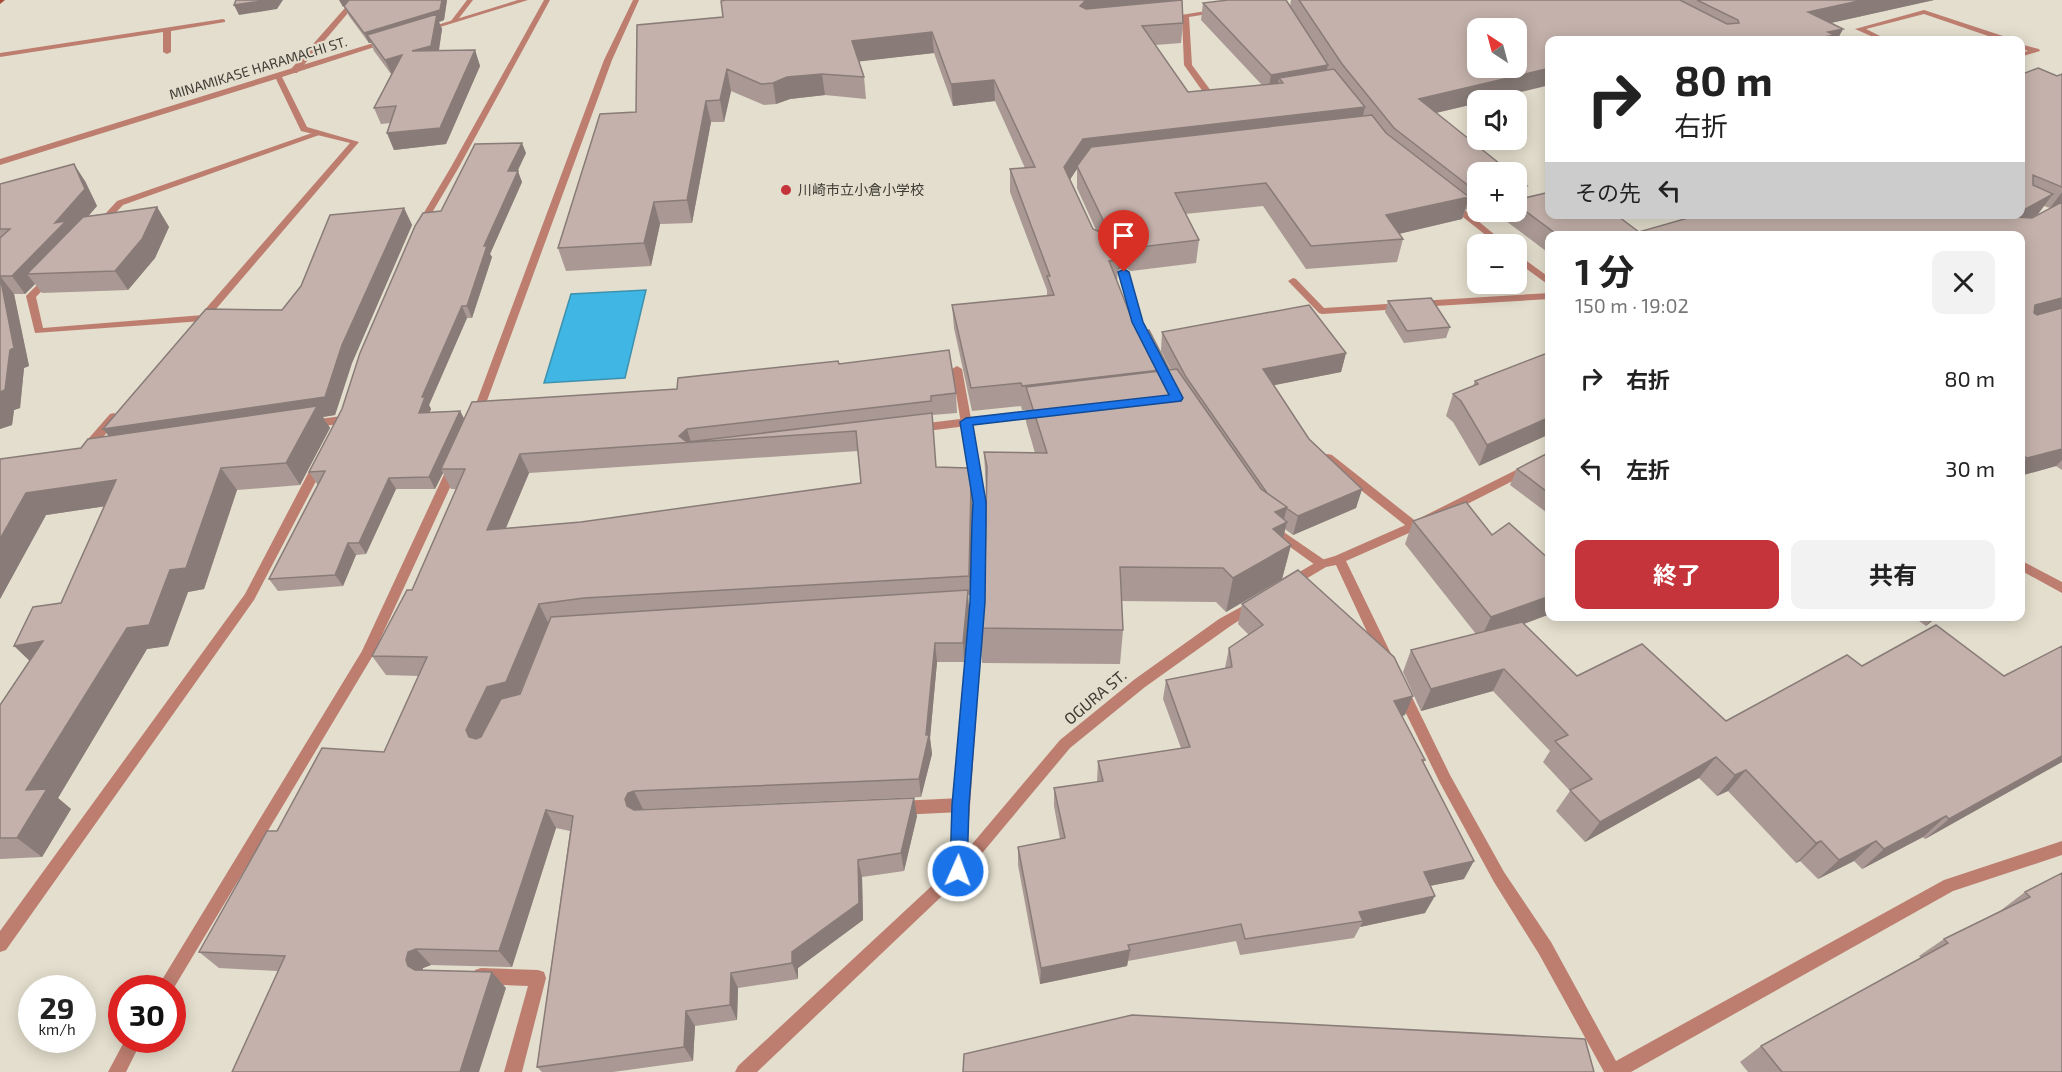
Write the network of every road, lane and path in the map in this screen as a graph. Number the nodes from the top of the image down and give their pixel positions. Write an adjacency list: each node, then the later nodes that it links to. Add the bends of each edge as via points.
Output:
1 (356, 0): 20 (street)
2 (470, 0): 10 (street)
3 (525, 0): 10 (street)
4 (547, 0): 28 (street)
5 (636, 0): 44 (street, via 608,60)
6 (1227, 10): 7 (street)
7 (1185, 15): 8 (street); 22 (street, via 1188,65 1211,97)
8 (1173, 16)
9 (223, 21): 11 (street)
10 (454, 21): 12 (street)
11 (167, 29): 17 (street); 19 (street)
12 (420, 32)
13 (1876, 36): 14 (street, via 1859,29 1924,12)
14 (1994, 36)
15 (397, 39): 20 (street, MINAMIKASE HARAMACHI ST.)
16 (2025, 48): 18 (street, via 2036,51)
17 (167, 52)
18 (2025, 54)
19 (0, 55)
20 (294, 70): 21 (street, MINAMIKASE HARAMACHI ST.)
21 (278, 76): 23 (street, via 304,129); 24 (street, MINAMIKASE HARAMACHI ST.)
22 (1231, 104)
23 (318, 134): 26 (street, via 120,203); 35 (street, via 355,142)
24 (0, 162)
25 (1448, 201): 27 (street)
26 (96, 228)
27 (1489, 234)
28 (413, 236)
29 (1527, 265): 32 (street)
30 (56, 270): 35 (street, via 31,296 39,331)
31 (1124, 272): 37 (street, via 1137,322)
32 (1545, 279)
33 (1293, 281): 34 (street, via 1322,311)
34 (1545, 296)
35 (202, 318): 36 (street)
36 (195, 327)
37 (1157, 360)
38 (957, 369): 42 (street)
39 (1055, 411): 42 (street)
40 (118, 413): 48 (street, via 79,457)
41 (342, 419): 43 (street)
42 (966, 422): 45 (street); 57 (street, via 980,502)
43 (297, 426)
44 (472, 426)
45 (907, 429)
46 (1318, 450): 52 (street)
47 (326, 451): 61 (street, via 250,597)
48 (102, 453)
49 (457, 458): 62 (street, via 367,653)
50 (1545, 460): 52 (street, OGURA ST.)
51 (1260, 520): 54 (street)
52 (1414, 526): 53 (street, OGURA ST.)
53 (1339, 560): 54 (street, OGURA ST.); 68 (street, via 1445,779)
54 (1322, 564): 60 (street, OGURA ST., via 1224,623 1140,683 1065,744)
55 (2025, 567): 56 (street)
56 (2062, 588)
57 (961, 805): 58 (street); 60 (street)
58 (878, 809)
59 (2062, 848): 68 (street, via 1949,885)
60 (958, 871): 67 (street, OGURA ST.)
61 (0, 944)
62 (173, 975)
63 (467, 976): 66 (street, via 538,978)
64 (127, 1053): 65 (street)
65 (117, 1072)
66 (513, 1072)
67 (744, 1072)
68 (1614, 1072)

